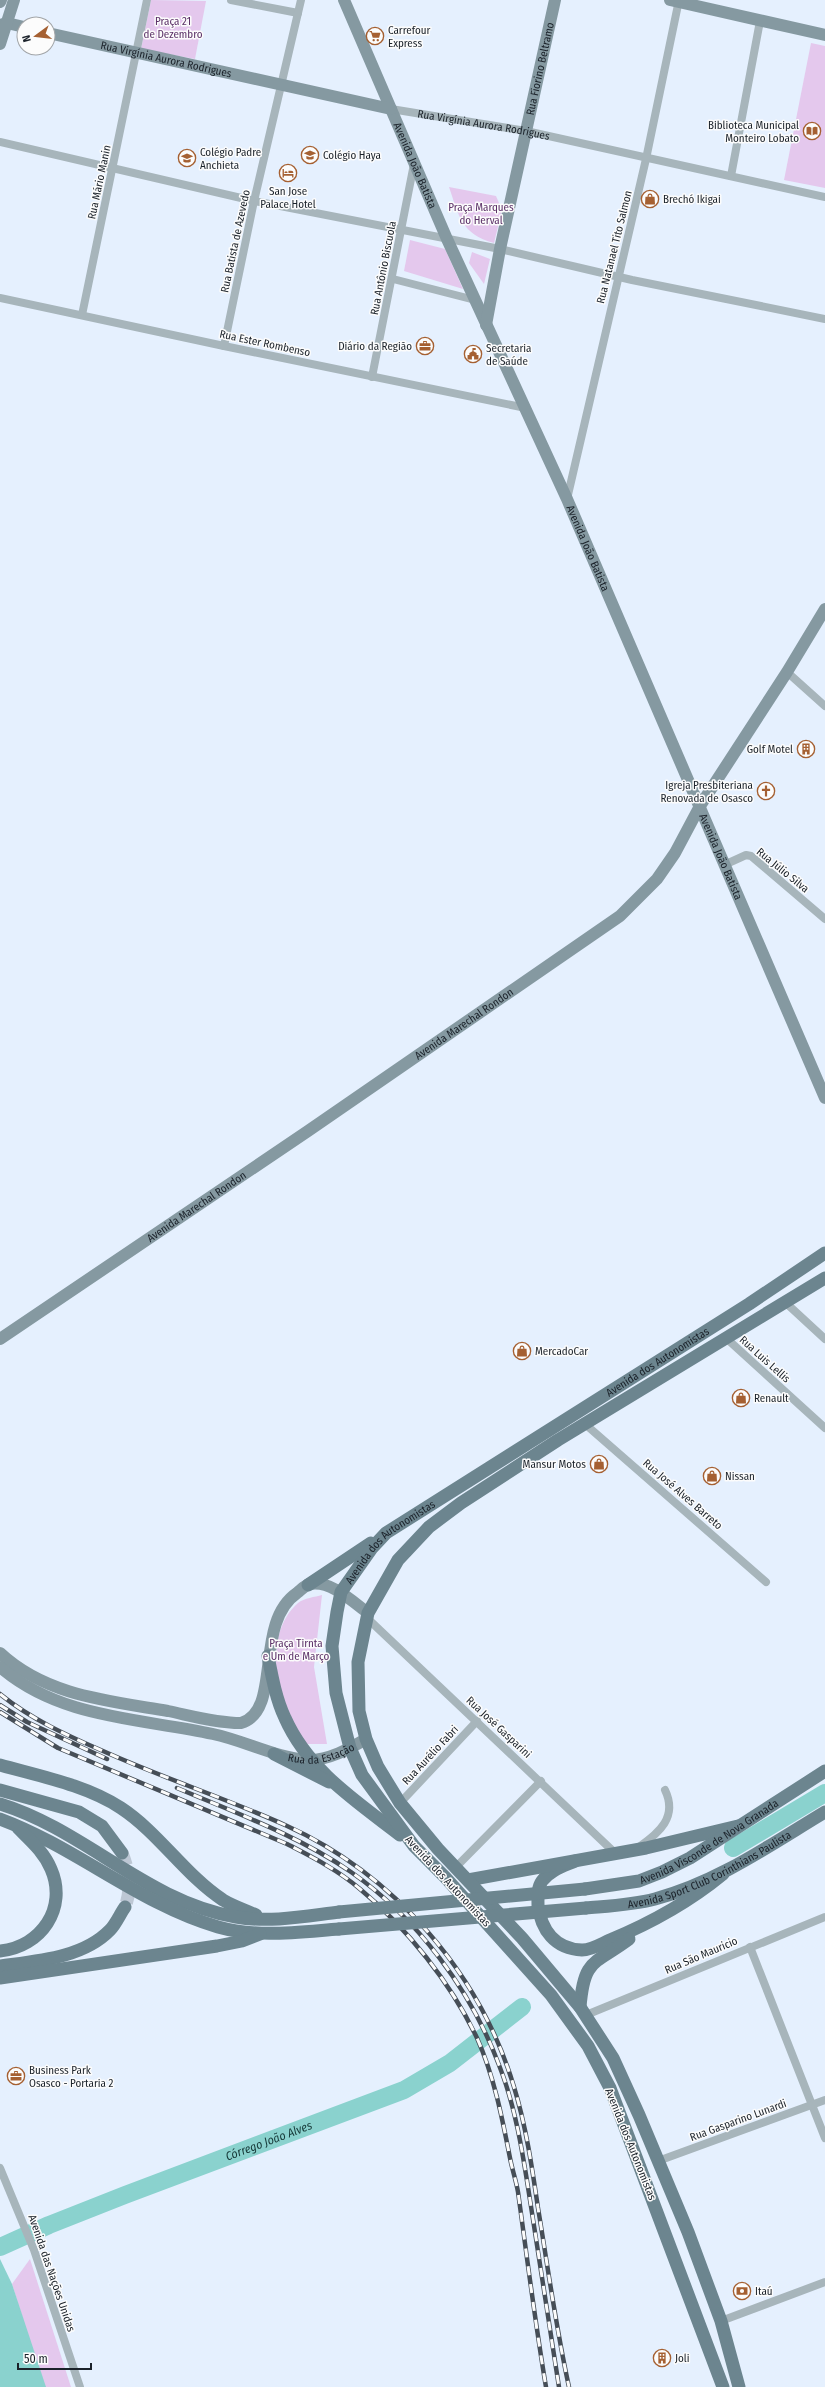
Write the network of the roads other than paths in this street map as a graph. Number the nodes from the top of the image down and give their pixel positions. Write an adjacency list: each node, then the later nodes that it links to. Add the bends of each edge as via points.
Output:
1 (14, 0): 10 (main road)
2 (147, 0): 15 (street)
3 (231, 0): 8 (street)
4 (301, 0): 8 (street, Rua Batista de Azevedo)
5 (344, 0): 17 (main road, Avenida João Batista)
6 (555, 0): 18 (main road, Rua Fiorino Beltramo)
7 (676, 1): 9 (main road); 20 (street, Rua Natanael Tito Salmon)
8 (298, 13): 16 (street, Rua Batista de Azevedo)
9 (760, 21): 13 (main road); 23 (street)
10 (4, 24): 11 (main road); 14 (main road)
11 (16, 26)
12 (56, 35): 15 (main road, Rua Virgínia Aurora Rodrigues)
13 (825, 35)
14 (0, 44)
15 (135, 53): 16 (main road, Rua Virgínia Aurora Rodrigues); 22 (street, Rua Mário Manin)
16 (281, 84): 17 (main road, Rua Virgínia Aurora Rodrigues); 25 (street, Rua Batista de Azevedo)
17 (391, 109): 18 (street, Rua Virgínia Aurora Rodrigues); 21 (main road, Avenida João Batista)
18 (526, 131): 20 (street, Rua Virgínia Aurora Rodrigues); 28 (main road, Rua Fiorino Beltramo)
19 (0, 142): 22 (street)
20 (646, 159): 23 (street, Rua Virgínia Aurora Rodrigues); 29 (street, Rua Natanael Tito Salmon)
21 (414, 164): 26 (street, Rua Antônio Biscuola); 27 (main road, Avenida João Batista)
22 (114, 170): 25 (street); 33 (street, Rua Mário Manin)
23 (731, 176): 24 (street, Rua Virgínia Aurora Rodrigues)
24 (825, 196)
25 (254, 201): 26 (street); 36 (street, Rua Batista de Azevedo)
26 (402, 231): 27 (street); 30 (street, Rua Antônio Biscuola)
27 (447, 239): 28 (street); 32 (main road, Avenida João Batista)
28 (500, 249): 29 (street); 35 (main road, Rua Fiorino Beltramo)
29 (618, 276): 34 (street); 39 (street, Rua Natanael Tito Salmon)
30 (393, 279): 32 (street); 37 (street, Rua Antônio Biscuola)
31 (0, 298): 33 (street, Rua Ester Rombenso)
32 (475, 300): 35 (main road, Avenida João Batista)
33 (82, 315): 36 (street, Rua Ester Rombenso)
34 (825, 319)
35 (486, 325): 38 (main road, Avenida João Batista)
36 (224, 346): 37 (street, Rua Ester Rombenso)
37 (372, 377): 38 (street, Rua Ester Rombenso)
38 (526, 408): 39 (main road, Avenida João Batista)
39 (567, 499): 43 (main road, Avenida João Batista)
40 (823, 617): 41 (main road, Avenida Marechal Rondon)
41 (787, 672): 42 (street); 43 (main road, Avenida Marechal Rondon)
42 (825, 706)
43 (700, 806): 44 (main road, Avenida João Batista); 51 (main road, Avenida Marechal Rondon, via 675,853 657,879 639,899 604,928)
44 (724, 865): 45 (street, Rua Júlio Silva, via 746,855 751,856); 46 (main road, Avenida João Batista)
45 (825, 919)
46 (825, 1098)
47 (825, 1253): 55 (main road, Avenida dos Autonomistas)
48 (825, 1278): 49 (main road, Avenida dos Autonomistas)
49 (786, 1303): 50 (main road, Avenida dos Autonomistas); 52 (street)
50 (726, 1338): 53 (main road, Avenida dos Autonomistas); 54 (street, Rua Luis Lellis)
51 (0, 1339)
52 (825, 1339)
53 (585, 1424): 56 (street, Rua José Alves Barreto); 59 (main road, Avenida dos Autonomistas, via 460,1503 428,1527 398,1560)
54 (825, 1428)
55 (386, 1534): 57 (main road); 58 (main road, Avenida dos Autonomistas, via 372,1548)
56 (766, 1582)
57 (308, 1585): 58 (main road, via 320,1585); 61 (main road, via 285,1604)
58 (341, 1592): 59 (main road); 65 (main road, Avenida dos Autonomistas, via 332,1646 336,1693)
59 (368, 1616): 63 (street, Rua José Gasparini); 64 (main road, Avenida dos Autonomistas, via 358,1662 357,1687)
60 (0, 1653): 61 (main road, via 23,1672 81,1696 234,1723 247,1721 261,1707)
61 (268, 1656): 67 (main road, via 284,1717 296,1740)
62 (0, 1667): 66 (main road, Rua da Estação, via 23,1685 57,1702 81,1709 214,1734)
63 (477, 1721): 70 (street, Rua José Gasparini); 74 (street, Rua Aurélio Fabri)
64 (366, 1739): 65 (main road, Rua da Estação); 74 (main road, Avenida dos Autonomistas, via 378,1767)
65 (350, 1748): 67 (main road, Rua da Estação); 79 (main road, Avenida dos Autonomistas, via 362,1775)
66 (274, 1754): 67 (main road, Rua da Estação); 71 (main road)
67 (311, 1760): 71 (main road)
68 (0, 1765): 89 (main road, via 77,1788 120,1807 221,1899)
69 (825, 1771): 78 (main road, Avenida Visconde de Nova Granada)
70 (541, 1781): 82 (street, Rua José Gasparini); 84 (street)
71 (336, 1785): 79 (main road)
72 (0, 1790): 81 (main road, via 79,1812 102,1826)
73 (665, 1790): 80 (street, via 670,1806 665,1825)
74 (400, 1803): 84 (main road, Avenida dos Autonomistas)
75 (0, 1804): 89 (main road, Avenida Visconde de Nova Granada, via 61,1829 163,1893 185,1903 237,1917)
76 (825, 1812): 85 (main road, Avenida Sport Club Corinthians Paulista)
77 (6, 1821): 91 (main road, via 65,1848 140,1893 177,1911 219,1927); 93 (main road, via 46,1857 56,1883 57,1900 46,1928 25,1945 13,1950)
78 (738, 1826): 80 (main road); 89 (main road, Avenida Visconde de Nova Granada, bridge, via 690,1858 639,1881 585,1889)
79 (414, 1846): 103 (main road, Avenida dos Autonomistas, via 551,1995 588,2046 624,2121)
80 (635, 1850): 82 (main road)
81 (122, 1852)
82 (615, 1853): 83 (main road)
83 (576, 1861): 86 (main road); 90 (main road, via 548,1874 539,1887 539,1911 543,1927 551,1938 568,1948 587,1950)
84 (456, 1867): 86 (main road, Avenida dos Autonomistas)
85 (723, 1874): 90 (main road, via 698,1894); 91 (main road, Avenida Sport Club Corinthians Paulista, bridge, via 656,1899 637,1903 339,1929)
86 (468, 1880): 96 (main road, Avenida dos Autonomistas, via 522,1938)
87 (125, 1906): 94 (main road, via 111,1929 89,1946 53,1957)
88 (825, 1917): 92 (street, Rua São Mauricio)
89 (267, 1919)
90 (636, 1930): 96 (main road, via 629,1939 604,1955 585,1973 582,1981)
91 (263, 1933): 95 (main road, via 217,1946)
92 (750, 1947): 96 (street, Rua São Mauricio); 98 (street)
93 (0, 1951)
94 (0, 1966)
95 (0, 1978)
96 (583, 2011): 100 (main road, Avenida dos Autonomistas, via 622,2077)
97 (825, 2100): 98 (street, Rua Gasparino Lunardi)
98 (812, 2105): 99 (street); 100 (street, Rua Gasparino Lunardi)
99 (825, 2138)
100 (658, 2160): 104 (main road, Avenida dos Autonomistas)
101 (0, 2168): 105 (street, Avenida das Nações Unidas, via 34,2250)
102 (825, 2282): 104 (street)
103 (693, 2306): 104 (main road, via 711,2323); 106 (main road, Avenida dos Autonomistas)
104 (721, 2321): 107 (main road, Avenida dos Autonomistas)
105 (80, 2387)
106 (723, 2387)
107 (739, 2387)

